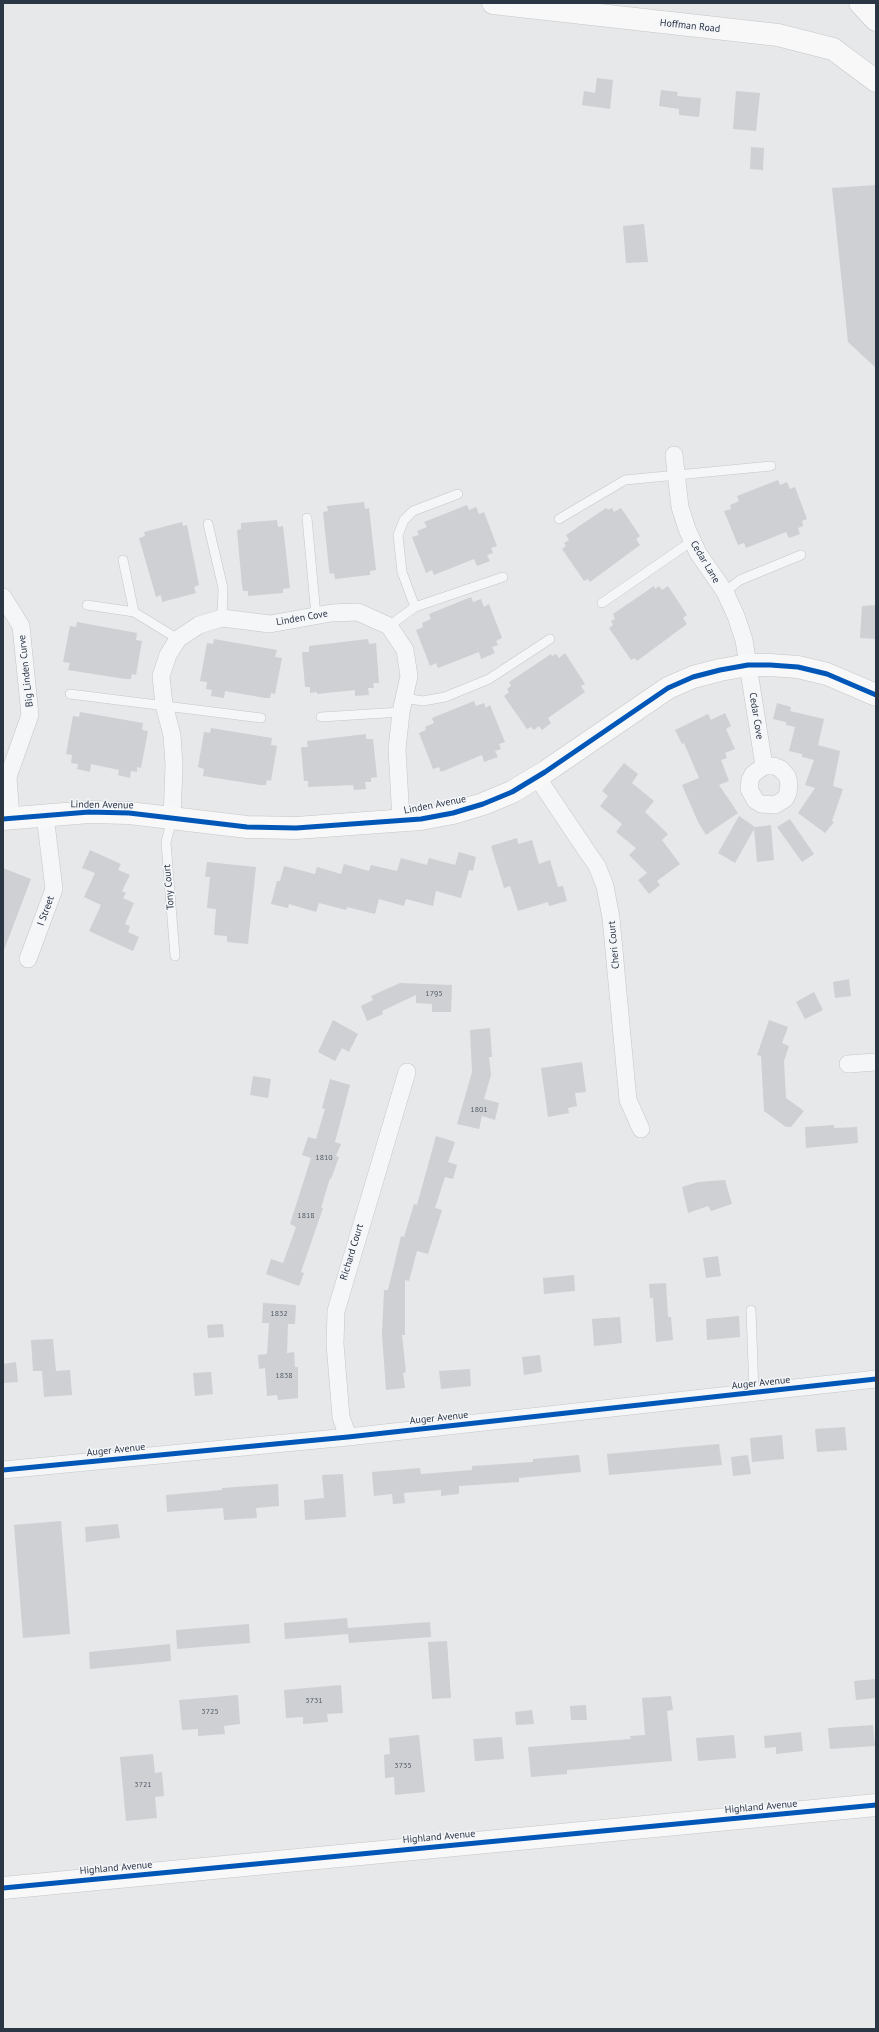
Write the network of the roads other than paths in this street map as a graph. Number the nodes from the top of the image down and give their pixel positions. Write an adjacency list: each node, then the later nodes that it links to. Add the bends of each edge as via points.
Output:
1 (493, 3): 2 (street, Hoffman Road, via 778,35 833,49)
2 (876, 81)
3 (674, 455): 5 (street, Cedar Lane)
4 (771, 466): 5 (lane)
5 (675, 474): 8 (lane, via 625,480); 10 (street, Cedar Lane, via 680,507)
6 (458, 494): 18 (lane, via 413,511 404,520 398,535 402,572)
7 (308, 518): 20 (lane)
8 (559, 519)
9 (208, 524): 21 (lane, via 223,588)
10 (692, 541): 14 (street, Cedar Lane); 16 (lane)
11 (800, 556): 14 (lane, via 740,580)
12 (123, 560): 19 (lane)
13 (503, 577): 18 (lane)
14 (724, 592): 25 (street, Cedar Lane, via 740,628)
15 (3, 597): 35 (street, Big Linden Curve, via 21,626 30,715 8,777)
16 (602, 603)
17 (87, 605): 19 (lane)
18 (415, 607): 22 (lane)
19 (134, 612): 23 (lane)
20 (316, 616): 21 (street, Linden Cove, via 270,624); 22 (street, Linden Cove, via 358,612)
21 (222, 618): 23 (street, Linden Cove, via 199,625)
22 (389, 626): 29 (street, via 405,650 409,676)
23 (178, 639): 28 (street, Linden Cove, via 168,655 161,676)
24 (550, 639): 29 (lane, via 490,679 445,697)
25 (748, 665): 27 (street, Linden Avenue, via 798,667 827,674); 32 (street, Cedar Cove); 33 (street, Linden Avenue, via 693,677 668,688)
26 (70, 694): 28 (lane)
27 (876, 695)
28 (164, 705): 31 (lane); 36 (street, Linden Cove, via 172,735)
29 (403, 705): 30 (lane); 37 (street, via 397,749)
30 (321, 717)
31 (261, 718)
32 (764, 766)
33 (537, 777): 37 (street, Linden Avenue, via 512,792 483,804 453,813); 43 (street, Cheri Court, via 596,866 605,886 611,918 628,1100)
34 (45, 815): 35 (street, Linden Avenue); 36 (street, Linden Avenue, via 129,813); 39 (street, I Street, via 54,889)
35 (7, 818)
36 (172, 819): 37 (street, Linden Avenue, via 247,827 296,828); 38 (lane, Tony Court, via 166,842)
37 (401, 821)
38 (175, 956)
39 (28, 958)
40 (876, 1062): 41 (street)
41 (848, 1064)
42 (407, 1072): 47 (street, Richard Court, via 336,1311 334,1332 341,1417)
43 (641, 1129)
44 (751, 1310): 46 (lane)
45 (876, 1379): 46 (street, Auger Avenue)
46 (754, 1392): 47 (street, Auger Avenue)
47 (348, 1437): 48 (street, Auger Avenue)
48 (3, 1470)
49 (876, 1805): 50 (street, Highland Avenue)
50 (3, 1888)

